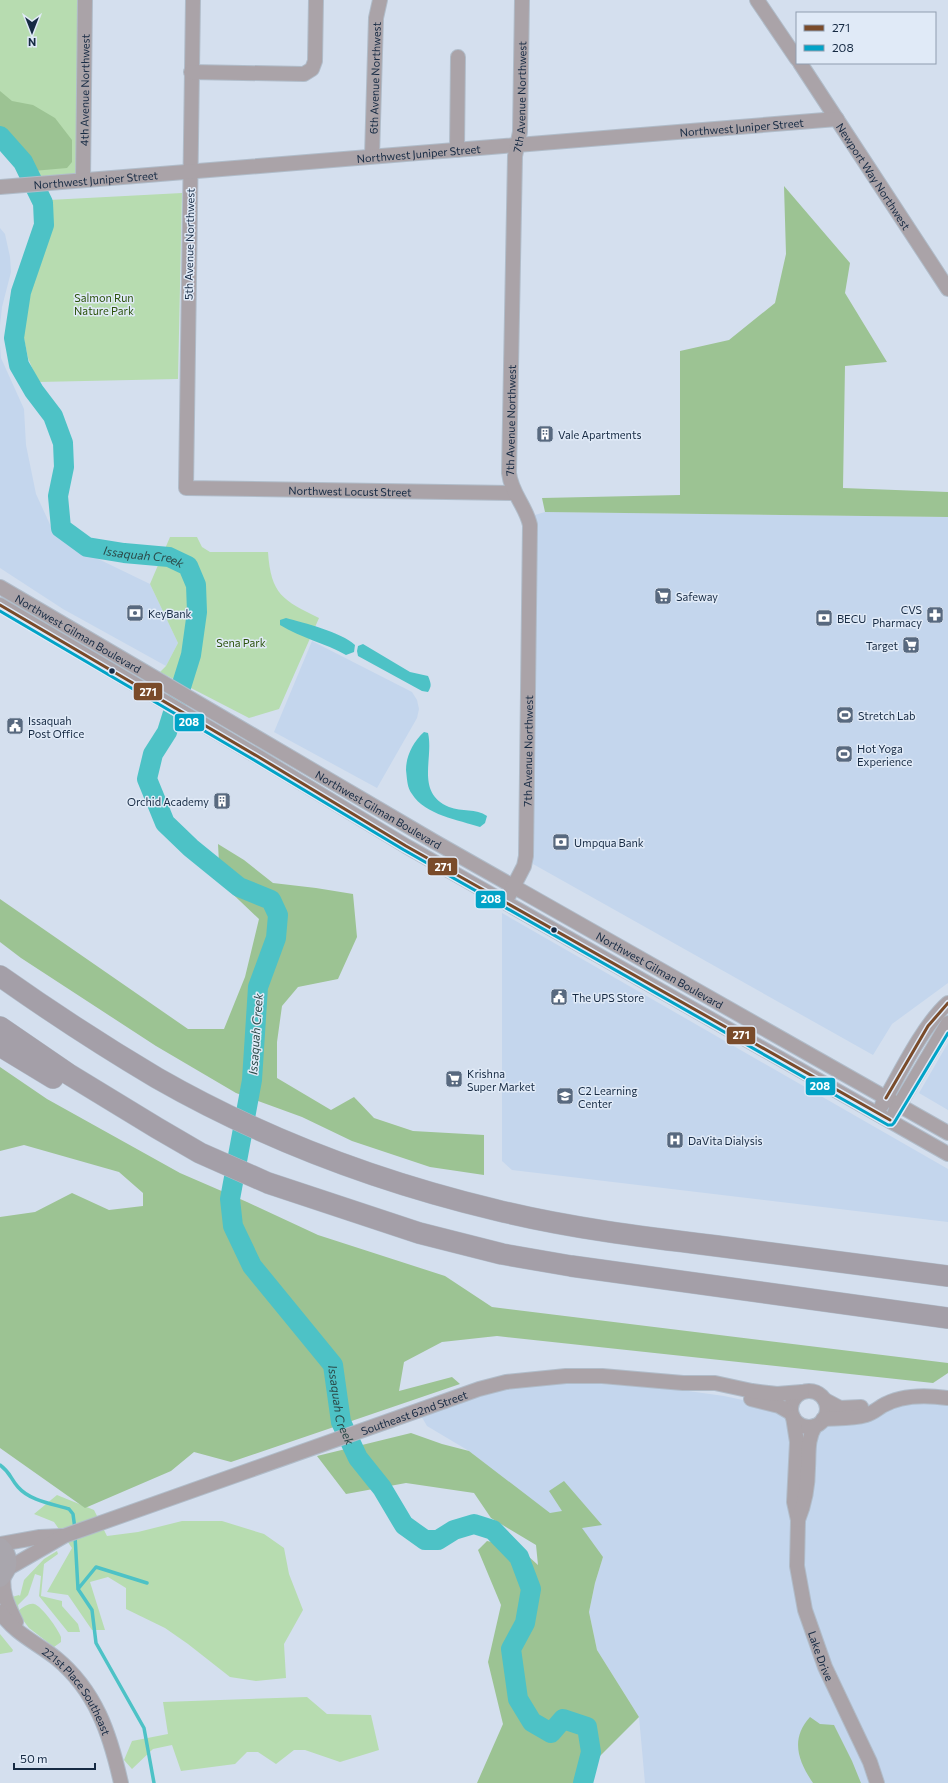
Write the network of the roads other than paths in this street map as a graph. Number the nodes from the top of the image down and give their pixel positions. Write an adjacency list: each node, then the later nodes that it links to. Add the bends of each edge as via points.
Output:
1 (85, 0): 16 (street, 4th Avenue Northwest)
2 (192, 0): 10 (street, 5th Avenue Northwest)
3 (316, 0): 10 (street, via 315,61 312,69 304,74)
4 (380, 0): 14 (street, 6th Avenue Northwest, via 376,18)
5 (522, 0): 12 (street, 7th Avenue Northwest)
6 (757, 0): 8 (street)
7 (458, 57): 13 (street)
8 (796, 58)
9 (801, 64): 11 (street, Newport Way Northwest)
10 (192, 72): 15 (street, 5th Avenue Northwest)
11 (838, 119): 12 (street, Northwest Juniper Street); 18 (street, Newport Way Northwest)
12 (518, 145): 13 (street, Northwest Juniper Street); 20 (street, 7th Avenue Northwest, via 515,164 509,473)
13 (457, 150): 14 (street, Northwest Juniper Street)
14 (372, 156): 15 (street, Northwest Juniper Street)
15 (190, 171): 16 (street, Northwest Juniper Street); 19 (street, 5th Avenue Northwest)
16 (83, 180): 17 (street, Northwest Juniper Street)
17 (0, 187)
18 (948, 289)
19 (186, 488): 20 (street, Northwest Locust Street)
20 (514, 493): 23 (street, 7th Avenue Northwest, via 528,515 531,533 526,856 524,866)
21 (0, 587): 23 (street, Northwest Gilman Boulevard)
22 (0, 605): 24 (street, Northwest Gilman Boulevard)
23 (513, 886): 24 (street, 7th Avenue Northwest); 30 (street, Northwest Gilman Boulevard)
24 (504, 902): 32 (street, Northwest Gilman Boulevard)
25 (0, 976): 37 (highway, via 89,1036 216,1109 277,1137 416,1188 543,1221 672,1241)
26 (948, 1003): 30 (street, via 922,1036)
27 (948, 1023): 31 (street)
28 (0, 1027): 34 (highway, via 70,1075)
29 (0, 1046): 34 (highway, via 70,1088)
30 (886, 1098): 31 (street, Northwest Gilman Boulevard); 32 (street)
31 (899, 1105): 33 (street); 35 (street, Northwest Gilman Boulevard)
32 (877, 1113): 33 (street, Northwest Gilman Boulevard)
33 (890, 1120): 36 (street, Northwest Gilman Boulevard)
34 (157, 1128): 38 (highway, via 200,1152 268,1183 419,1233 502,1254 628,1275)
35 (948, 1133)
36 (948, 1154)
37 (948, 1276)
38 (948, 1318)
39 (683, 1383): 40 (street, Southeast 62nd Street, via 715,1382 777,1394); 44 (street, Southeast 62nd Street, via 774,1404); 47 (street, Southeast 62nd Street, via 602,1376 566,1376 506,1382 479,1389)
40 (802, 1392): 42 (street, via 813,1391); 44 (street, via 792,1402)
41 (948, 1398): 43 (street, via 918,1397)
42 (825, 1400): 43 (street, via 832,1405 853,1409); 45 (street, via 827,1410)
43 (881, 1406): 45 (street, via 875,1412 860,1417)
44 (792, 1415): 45 (street, via 800,1425 810,1427); 46 (street, Lake Drive, via 797,1442 794,1502)
45 (819, 1422): 46 (street, Lake Drive, via 808,1443 805,1503)
46 (798, 1520): 54 (street, Lake Drive, via 797,1566 808,1622)
47 (42, 1542): 48 (street, Southeast 62nd Street); 50 (street, Southeast 62nd Street)
48 (0, 1544)
49 (0, 1547): 50 (main road, via 7,1558)
50 (4, 1573): 52 (street, via 6,1601)
51 (0, 1612): 52 (street, 221st Place Southeast)
52 (22, 1635): 53 (street, 221st Place Southeast, via 55,1657 86,1688 105,1730)
53 (121, 1783)
54 (877, 1783)

